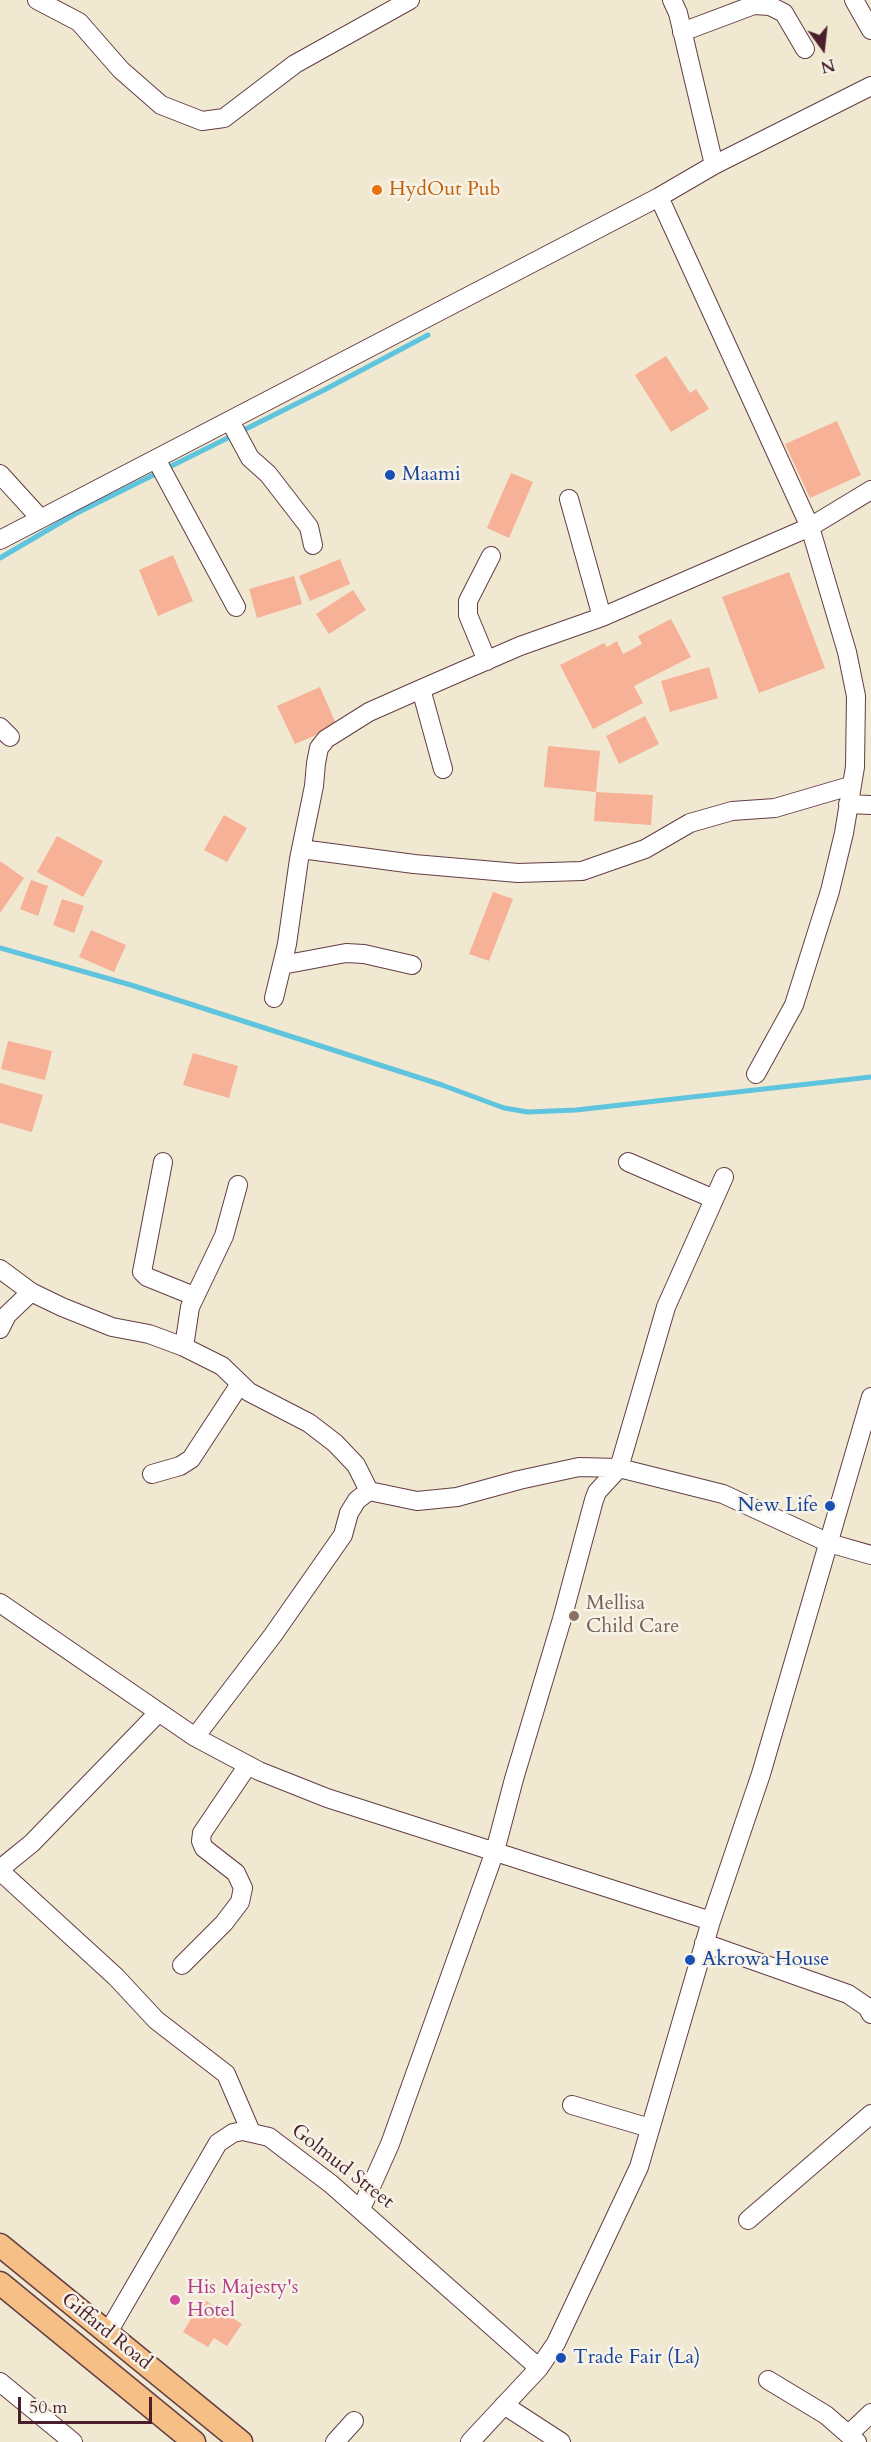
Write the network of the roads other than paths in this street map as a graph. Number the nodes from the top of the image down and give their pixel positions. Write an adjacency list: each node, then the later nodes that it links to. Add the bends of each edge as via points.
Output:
1 (38, 0): 2 (street, via 79,22 121,70 161,105 202,120 224,118 295,64)
2 (410, 0)
3 (672, 0): 6 (street)
4 (854, 0): 5 (street)
5 (871, 30)
6 (682, 32): 7 (street, via 754,5 770,6 784,14); 9 (street)
7 (805, 49)
8 (871, 86): 9 (street)
9 (714, 165): 10 (street)
10 (659, 197): 11 (street); 17 (street)
11 (230, 421): 12 (street); 19 (street, via 250,458 268,474 309,527)
12 (156, 459): 16 (street); 21 (street)
13 (0, 474): 16 (street)
14 (871, 490): 17 (street)
15 (569, 499): 22 (street)
16 (40, 518): 18 (street)
17 (810, 527): 22 (street); 25 (street)
18 (0, 540)
19 (313, 545)
20 (491, 556): 23 (street, via 468,601 468,615)
21 (236, 607)
22 (602, 617): 23 (street)
23 (487, 661): 24 (street)
24 (421, 689): 26 (street); 29 (street, via 369,712 323,742 317,756)
25 (864, 714): 27 (street)
26 (443, 769)
27 (849, 795): 28 (street); 29 (street, via 732,811 690,823 645,849 582,871 518,873); 33 (street, via 830,891 794,1005)
28 (871, 805)
29 (301, 849): 30 (street)
30 (282, 965): 31 (street, via 346,953); 32 (street)
31 (412, 965)
32 (274, 998)
33 (756, 1074)
34 (163, 1162): 41 (street, via 142,1272)
35 (628, 1162): 38 (street)
36 (724, 1177): 38 (street)
37 (238, 1185): 41 (street, via 224,1236)
38 (714, 1199): 46 (street, via 666,1307)
39 (0, 1269): 40 (street)
40 (31, 1292): 42 (street); 43 (street, via 112,1327 149,1334)
41 (194, 1296): 43 (street)
42 (0, 1329)
43 (184, 1347): 44 (street, via 222,1366)
44 (240, 1384): 47 (street, via 191,1459); 48 (street, via 262,1400 309,1423 335,1443 356,1465)
45 (871, 1397): 49 (street)
46 (619, 1468): 48 (street, via 579,1467 457,1497 417,1501); 49 (street, via 723,1494); 55 (street, via 594,1500)
47 (152, 1474)
48 (369, 1491): 53 (street, via 357,1500 336,1544 273,1635)
49 (829, 1543): 50 (street); 57 (street, via 761,1774)
50 (871, 1555)
51 (1, 1604): 52 (street)
52 (159, 1712): 53 (street); 56 (street, via 40,1835)
53 (195, 1737): 54 (street)
54 (248, 1765): 55 (street, via 327,1798); 59 (street, via 202,1833 201,1841 204,1848 236,1873 243,1888 240,1902)
55 (495, 1851): 57 (street); 65 (street, via 390,2144)
56 (0, 1870): 64 (street, via 117,1977 156,2020 226,2074)
57 (711, 1921): 58 (street)
58 (704, 1943): 60 (street, via 848,1994); 63 (street)
59 (182, 1965)
60 (871, 2014)
61 (572, 2105): 63 (street)
62 (871, 2114): 66 (street)
63 (650, 2128): 70 (street, via 622,2205 556,2343)
64 (251, 2132): 65 (street, Golmud Street, via 268,2137); 69 (street, via 233,2133 218,2143)
65 (361, 2208): 70 (street, Golmud Street)
66 (748, 2220)
67 (0, 2245): 69 (main road, Giffard Road)
68 (0, 2283): 78 (main road, Giffard Road)
69 (107, 2334): 79 (main road, Giffard Road)
70 (539, 2368): 73 (street)
71 (768, 2380): 76 (street, via 826,2415)
72 (0, 2382): 77 (street)
73 (504, 2405): 81 (street); 82 (street)
74 (871, 2413): 76 (street)
75 (354, 2421): 80 (street)
76 (853, 2438)
77 (73, 2442)
78 (194, 2442)
79 (241, 2442)
80 (335, 2442)
81 (470, 2442)
82 (561, 2442)

